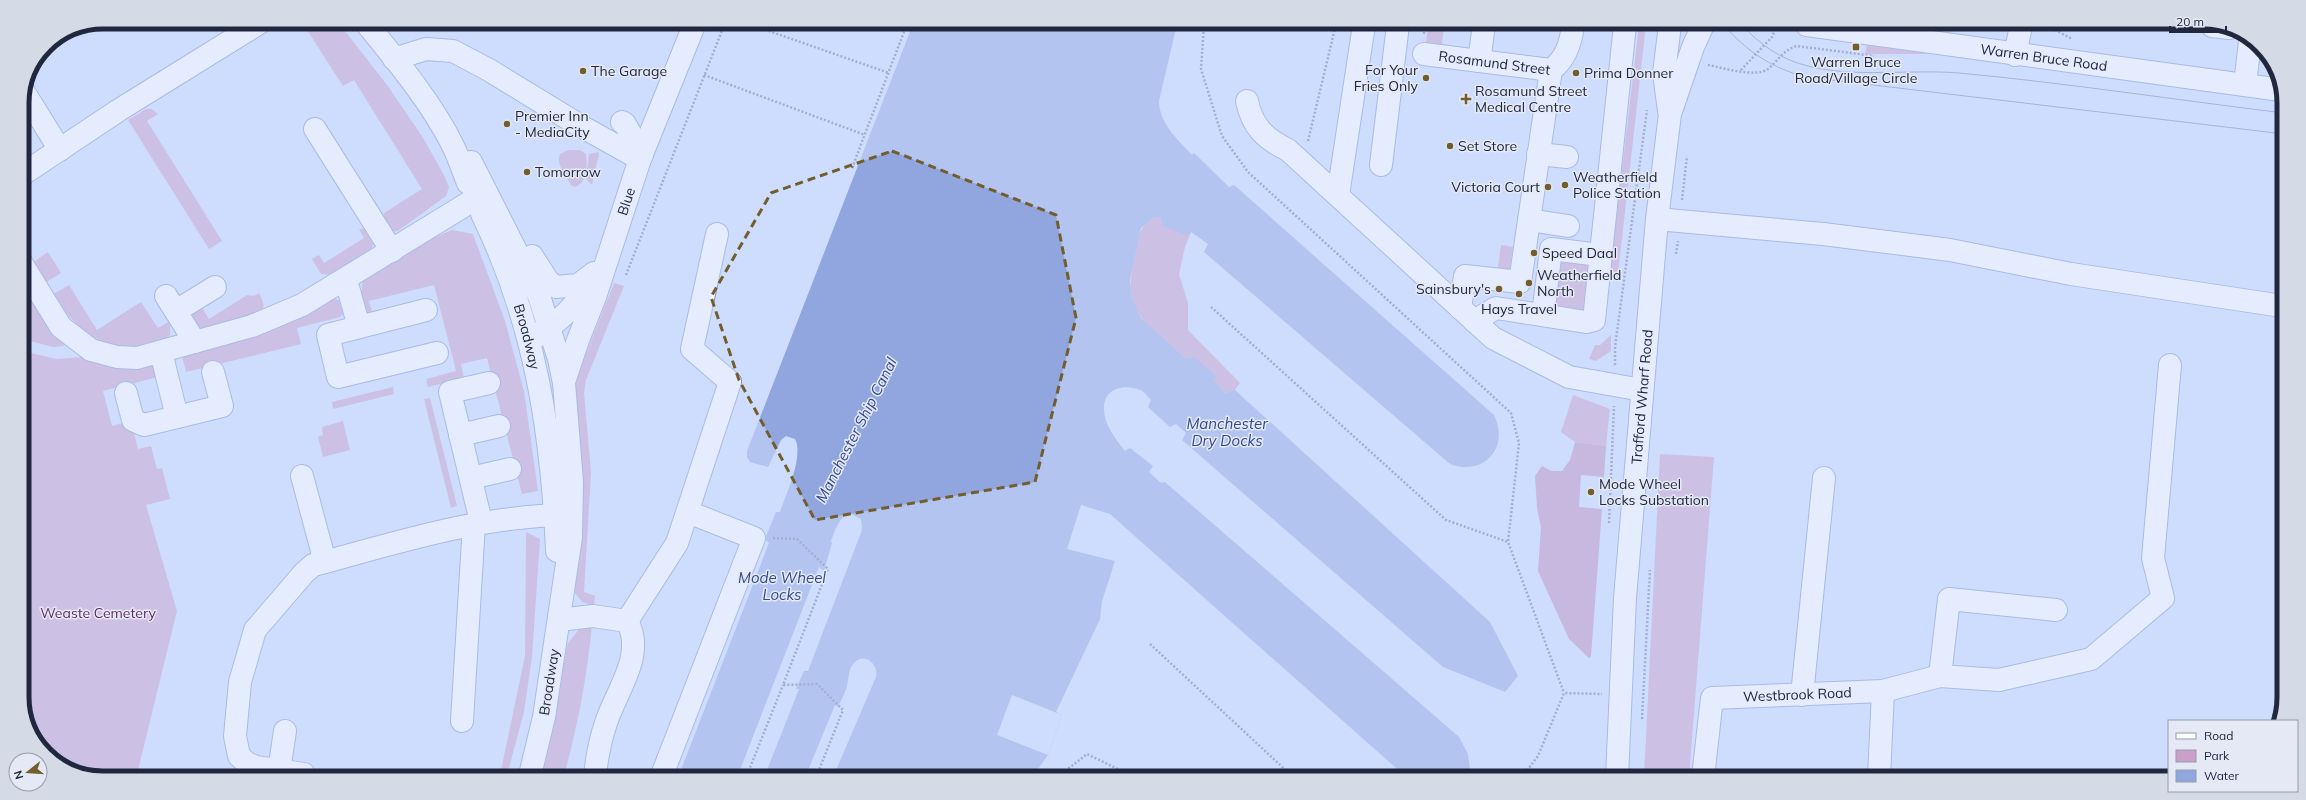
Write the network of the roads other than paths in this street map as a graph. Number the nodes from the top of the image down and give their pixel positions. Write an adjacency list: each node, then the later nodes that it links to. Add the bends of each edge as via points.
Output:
1 (232, 29): 27 (street)
2 (371, 29): 16 (street, Broadway)
3 (692, 29): 24 (street, Blue)
4 (1363, 29): 34 (street)
5 (1401, 29): 14 (street)
6 (1483, 29): 17 (street)
7 (1625, 29): 42 (street)
8 (1670, 29): 23 (street, Trafford Wharf Road, via 1664,73)
9 (1703, 29): 23 (street, Trafford Wharf Road)
10 (1835, 29): 15 (street, Warren Bruce Road)
11 (2020, 29): 15 (street)
12 (1572, 32): 18 (street, Rosamund Street, via 1561,62)
13 (2249, 45): 19 (street)
14 (1413, 48): 17 (street, Rosamund Street); 32 (street)
15 (2015, 55): 19 (street, Warren Bruce Road)
16 (394, 59): 26 (street, Broadway); 29 (street, via 426,49 453,52 489,70 579,125)
17 (1479, 61): 18 (street, Rosamund Street)
18 (1551, 70): 28 (street)
19 (2245, 85): 20 (street, Warren Bruce Road)
20 (2276, 89)
21 (29, 101): 27 (street)
22 (1247, 101): 34 (street, via 1256,128 1272,143 1297,148)
23 (1670, 114): 36 (street, Trafford Wharf Road)
24 (655, 123): 29 (street, Blue); 29 (street, via 623,119)
25 (315, 129): 41 (street)
26 (453, 146): 31 (street, Broadway); 35 (street, Broadway)
27 (60, 150): 33 (street)
28 (1538, 154): 30 (street); 37 (street)
29 (641, 157): 40 (street, Blue)
30 (1567, 157)
31 (471, 162): 44 (street, Broadway, via 481,173 548,281 556,287 571,287); 52 (street, Broadway, via 532,280)
32 (1381, 165)
33 (29, 170)
34 (1338, 195): 49 (street)
35 (475, 199): 41 (street); 70 (street, Broadway, via 495,241 524,323 536,367)
36 (1657, 219): 47 (street, via 1823,234 1950,250 2072,274); 60 (street, Trafford Wharf Road)
37 (1529, 220): 38 (street); 49 (street, via 1520,282 1465,276)
38 (1568, 226)
39 (717, 234): 69 (street, via 692,349 730,382)
40 (611, 245): 44 (street, Broadway); 59 (street, Blue)
41 (392, 251): 45 (street)
42 (1600, 255): 50 (street, via 1551,249); 50 (street, via 1594,320 1586,322)
43 (29, 275): 54 (street, via 61,327 91,350 117,357 138,358)
44 (593, 275): 52 (street, Broadway, via 583,295)
45 (346, 280): 51 (street); 53 (street, via 277,316)
46 (214, 285): 53 (street, via 171,304)
47 (2277, 305)
48 (426, 310): 51 (street)
49 (1467, 314): 50 (street, via 1496,308); 60 (street, via 1493,338 1569,377)
50 (1543, 315)
51 (359, 327): 55 (street, via 328,335 338,377)
52 (549, 327): 59 (street, Broadway); 70 (street, Broadway, via 540,335 557,435)
53 (195, 342): 54 (street)
54 (161, 352): 62 (street)
55 (436, 353)
56 (2170, 364): 77 (street, Westbrook Road, via 2152,558 2163,598 2091,659 1999,680)
57 (213, 372): 62 (street, via 222,406)
58 (489, 383): 64 (street, via 450,392)
59 (564, 383): 70 (street, Broadway, via 572,482)
60 (1642, 390): 87 (street, Trafford Wharf Road, via 1625,598)
61 (126, 393): 62 (street, via 133,420 144,425)
62 (177, 417)
63 (499, 426): 64 (street)
64 (460, 435): 67 (street)
65 (510, 469): 67 (street)
66 (302, 476): 72 (street)
67 (471, 478): 71 (street)
68 (1824, 478): 79 (street)
69 (688, 512): 76 (street, via 677,542); 86 (street, via 754,538)
70 (564, 515): 71 (street, via 518,516); 73 (street, Broadway, via 568,567); 73 (street, Broadway, via 564,530 557,540)
71 (478, 523): 72 (street); 80 (street)
72 (325, 562): 82 (street, via 313,565 304,572 255,630 240,682 235,736 239,756 256,767)
73 (562, 589): 75 (street, Broadway)
74 (2056, 610): 77 (street, via 1949,599)
75 (559, 620): 76 (street, via 593,616); 84 (street, Broadway, via 544,717)
76 (627, 621): 85 (street, via 633,631 634,645 628,668 606,722)
77 (1940, 676): 78 (street, Westbrook Road)
78 (1883, 691): 79 (street, Westbrook Road); 89 (street)
79 (1802, 695): 88 (street, Westbrook Road, via 1712,698)
80 (462, 721)
81 (285, 731): 82 (street)
82 (279, 770): 83 (street)
83 (285, 771)
84 (531, 771)
85 (596, 771)
86 (664, 771)
87 (1617, 771)
88 (1705, 771)
89 (1879, 771)

